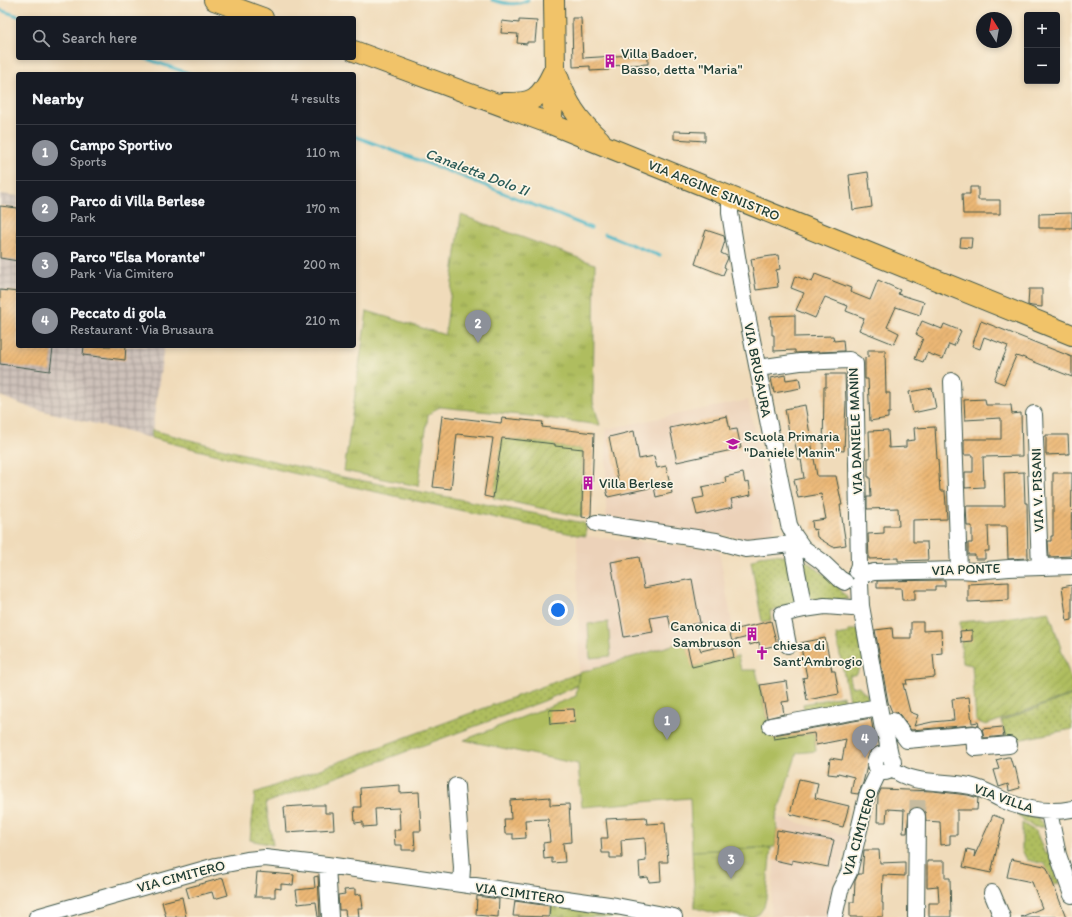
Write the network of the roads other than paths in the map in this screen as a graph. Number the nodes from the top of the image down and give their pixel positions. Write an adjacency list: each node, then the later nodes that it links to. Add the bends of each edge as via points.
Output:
1 (214, 0): 3 (main road)
2 (554, 0): 5 (main road)
3 (258, 16)
4 (356, 52): 6 (main road, VIA ARGINE SINISTRO)
5 (555, 69): 6 (main road, via 547,85 532,100 518,104); 7 (main road); 8 (main road, via 567,101 577,116)
6 (492, 102): 7 (main road, VIA ARGINE SINISTRO)
7 (550, 124): 8 (main road, VIA ARGINE SINISTRO)
8 (608, 147): 9 (main road, VIA ARGINE SINISTRO)
9 (732, 198): 10 (main road, VIA ARGINE SINISTRO); 11 (street, VIA BRUSAURA, via 730,213)
10 (1072, 335)
11 (758, 368): 15 (street, VIA BRUSAURA, via 784,506); 19 (street, VIA DANIELE MANIN, via 800,362 849,360 855,364 859,565)
12 (952, 381): 18 (street)
13 (1034, 414): 17 (street, VIA V. PISANI)
14 (596, 523): 15 (street, via 716,541 746,549 792,544)
15 (796, 548): 19 (street, VIA BRUSAURA); 20 (street)
16 (1072, 566): 17 (street, VIA PONTE)
17 (1040, 567): 18 (street, VIA PONTE)
18 (959, 570): 19 (street, VIA PONTE, via 874,572)
19 (854, 578): 21 (street, via 851,592)
20 (804, 607): 21 (street); 22 (street, via 782,614)
21 (857, 607): 23 (street)
22 (788, 645)
23 (879, 707): 24 (street); 25 (street)
24 (887, 725): 26 (street, via 894,721 907,740 974,734 975,748); 27 (street, via 880,736)
25 (771, 726)
26 (1009, 745)
27 (884, 764): 30 (street, VIA VILLA, via 918,786 960,778 1017,806); 40 (street, VIA CIMITERO, via 867,796 849,872 840,890)
28 (456, 786): 33 (street, VIA CIMITERO)
29 (1072, 809): 30 (street, VIA VILLA)
30 (1050, 812): 35 (street, via 1056,846)
31 (917, 816): 41 (street)
32 (327, 865): 33 (street, VIA CIMITERO); 37 (street, VIA CIMITERO, via 265,858 247,860 208,868); 38 (street)
33 (461, 884): 36 (street, VIA CIMITERO)
34 (992, 893): 42 (street)
35 (1072, 893)
36 (616, 912): 39 (street, VIA CIMITERO)
37 (37, 917)
38 (330, 917)
39 (674, 917)
40 (834, 917)
41 (916, 917)
42 (1002, 917)

